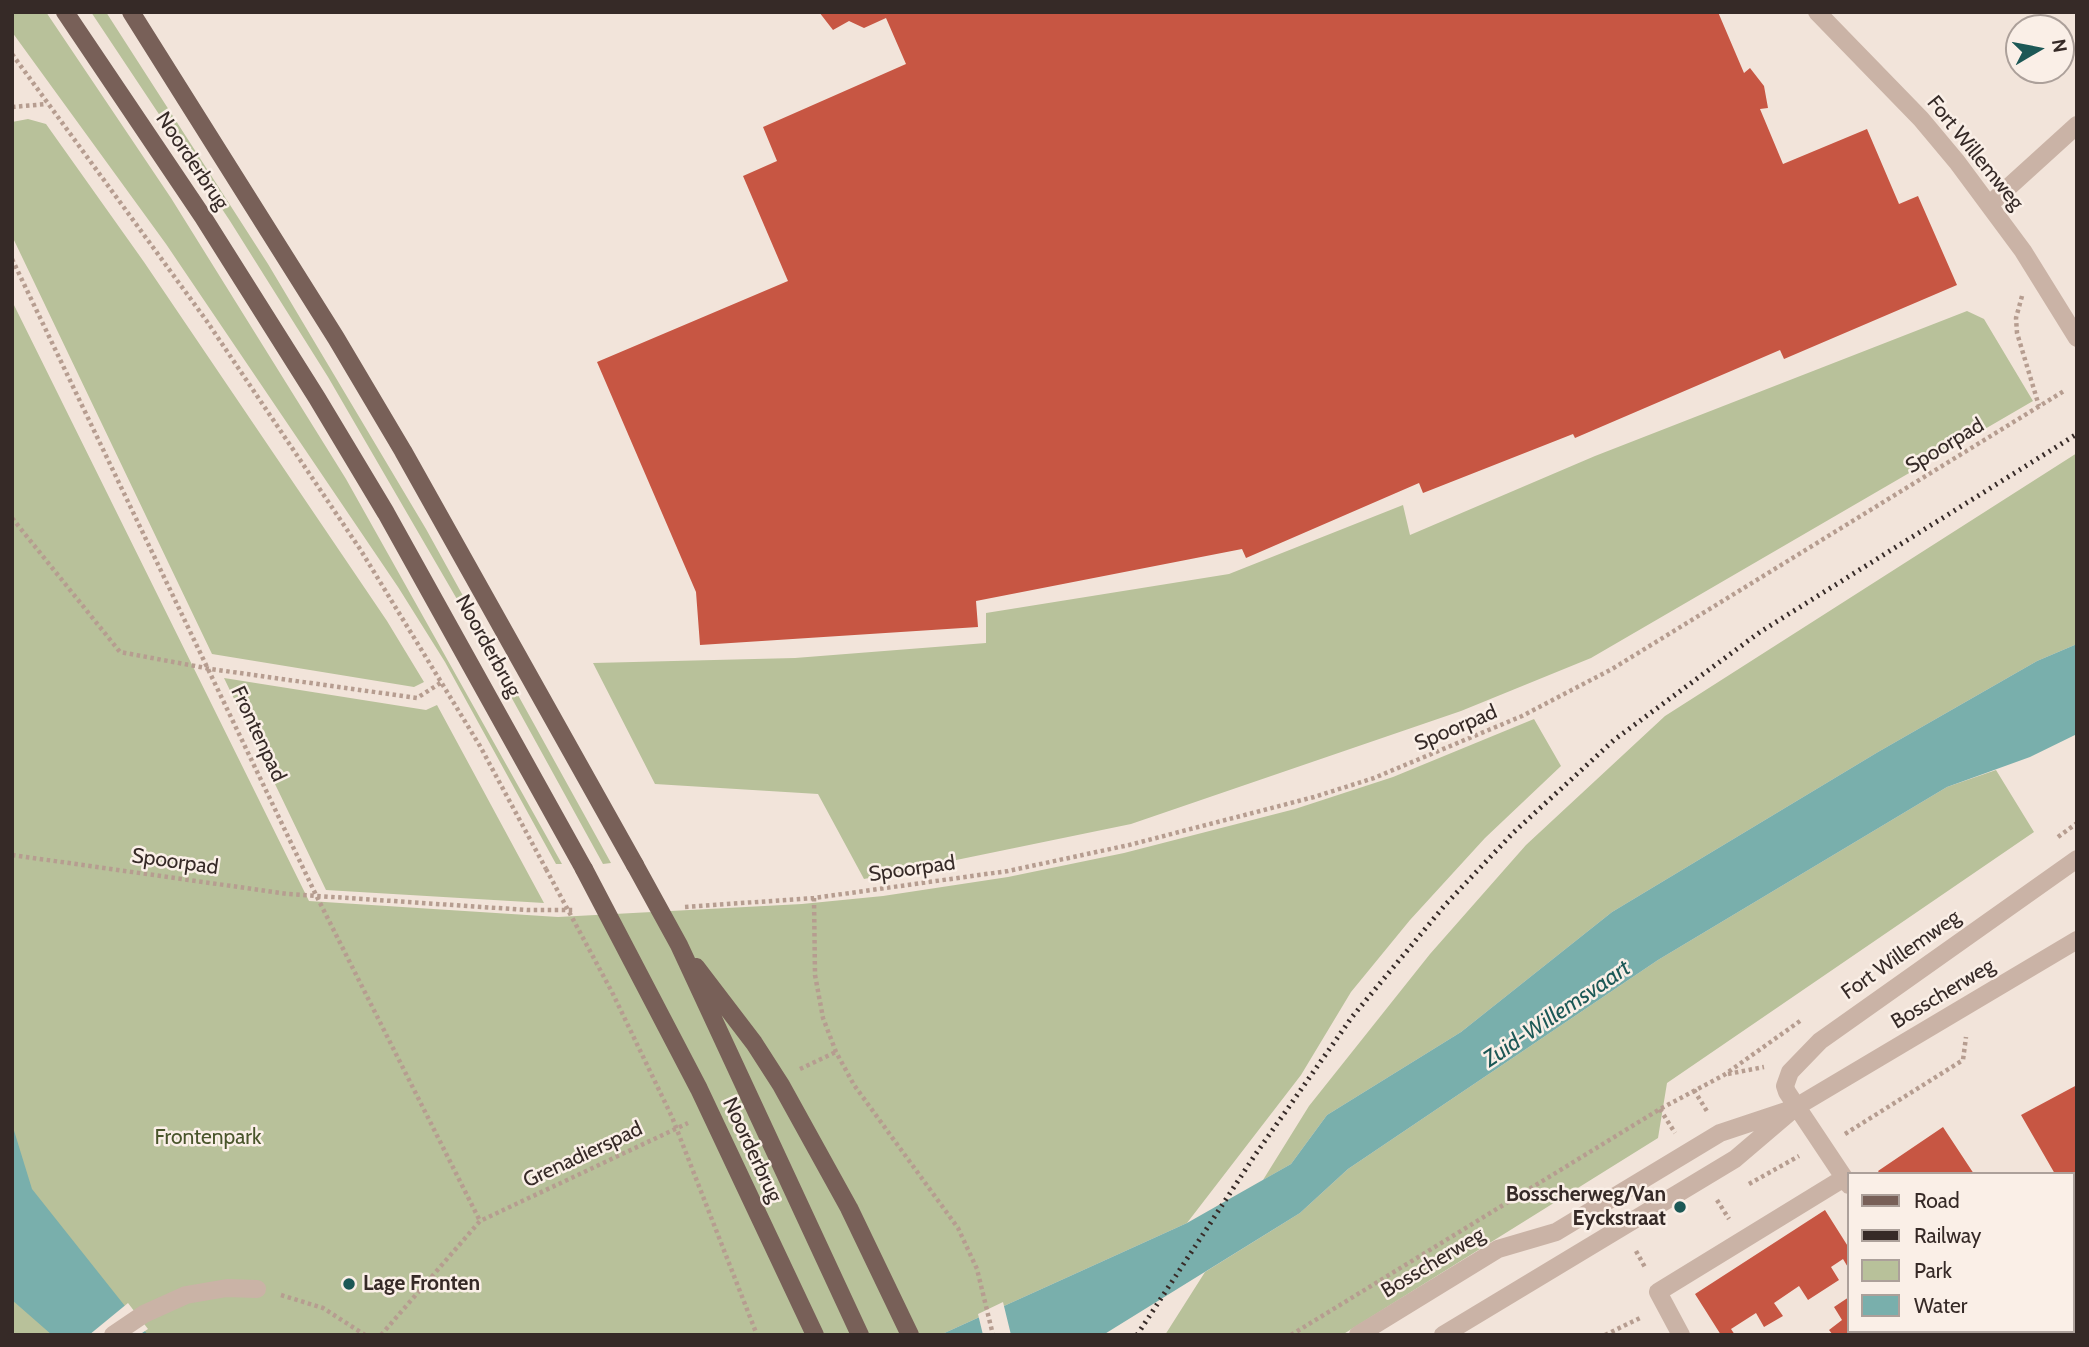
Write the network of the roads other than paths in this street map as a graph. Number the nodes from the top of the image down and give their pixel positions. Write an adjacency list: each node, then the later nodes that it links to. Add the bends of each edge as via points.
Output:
1 (65, 12): 14 (main road, Noorderbrug, bridge, via 203,217 338,433 455,635 699,1089)
2 (131, 12): 9 (main road, Noorderbrug, bridge, via 396,440)
3 (1818, 12): 5 (street, Fort Willemweg, via 1921,119)
4 (2077, 125): 5 (street)
5 (1990, 204): 6 (street, Fort Willemweg)
6 (2077, 338)
7 (2077, 859): 10 (street, Fort Willemweg, via 1809,1050 1786,1079 1787,1093)
8 (2077, 940): 10 (street, Bosscherweg)
9 (678, 945): 15 (main road, Noorderbrug, bridge); 16 (main road, bridge, via 781,1085 849,1208)
10 (1796, 1107): 11 (street); 17 (street, Bosscherweg, via 1720,1133 1570,1225 1498,1249); 18 (street, Bosscherweg, via 1735,1159)
11 (1847, 1181): 19 (street, via 1662,1299)
12 (257, 1289): 13 (street, via 227,1288 186,1295 144,1314)
13 (113, 1335)
14 (815, 1335)
15 (860, 1335)
16 (910, 1335)
17 (1358, 1335)
18 (1443, 1335)
19 (1681, 1335)

